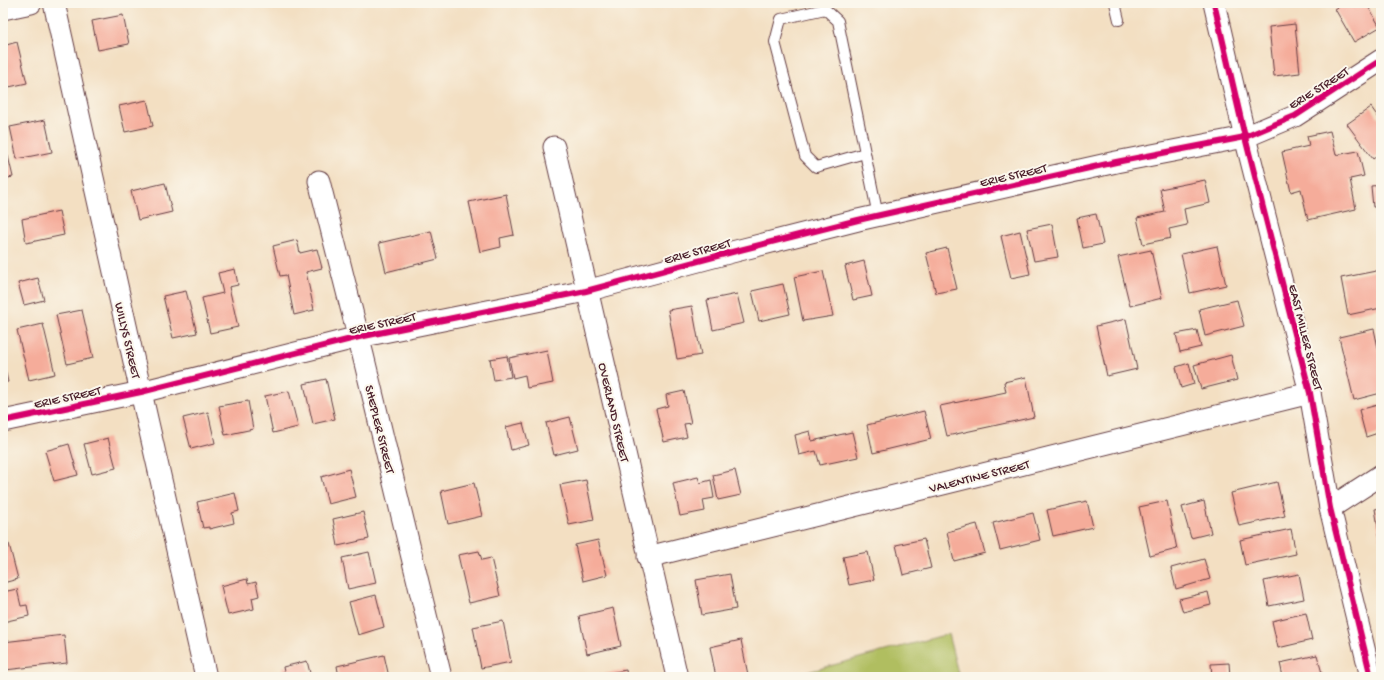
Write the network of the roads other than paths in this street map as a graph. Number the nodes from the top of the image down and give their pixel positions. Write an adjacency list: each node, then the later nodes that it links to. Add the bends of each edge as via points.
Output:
1 (31, 3): 5 (street)
2 (54, 3): 15 (street, WILLYS STREET)
3 (1115, 3): 6 (lane)
4 (1214, 3): 8 (street, EAST MILLER STREET)
5 (3, 9)
6 (1119, 20)
7 (1381, 60): 8 (street, ERIE STREET, via 1295,116)
8 (1245, 137): 12 (street, ERIE STREET, via 1116,162); 16 (street, EAST MILLER STREET)
9 (554, 147): 13 (street, OVERLAND STREET)
10 (865, 154): 10 (lane, via 838,21 825,9 781,19 775,42 805,156 816,167); 12 (lane)
11 (319, 181): 14 (street, SHEPLER STREET)
12 (878, 216): 13 (street, ERIE STREET)
13 (586, 291): 14 (street, ERIE STREET); 20 (street, OVERLAND STREET)
14 (359, 338): 15 (street, ERIE STREET); 22 (street, SHEPLER STREET)
15 (141, 392): 17 (street, ERIE STREET); 21 (street, WILLYS STREET)
16 (1310, 393): 19 (street, EAST MILLER STREET); 20 (street, VALENTINE STREET)
17 (3, 421)
18 (1381, 475): 19 (street)
19 (1330, 508): 24 (street, EAST MILLER STREET)
20 (648, 557): 23 (street, OVERLAND STREET)
21 (206, 677)
22 (441, 677)
23 (677, 677)
24 (1371, 677)

